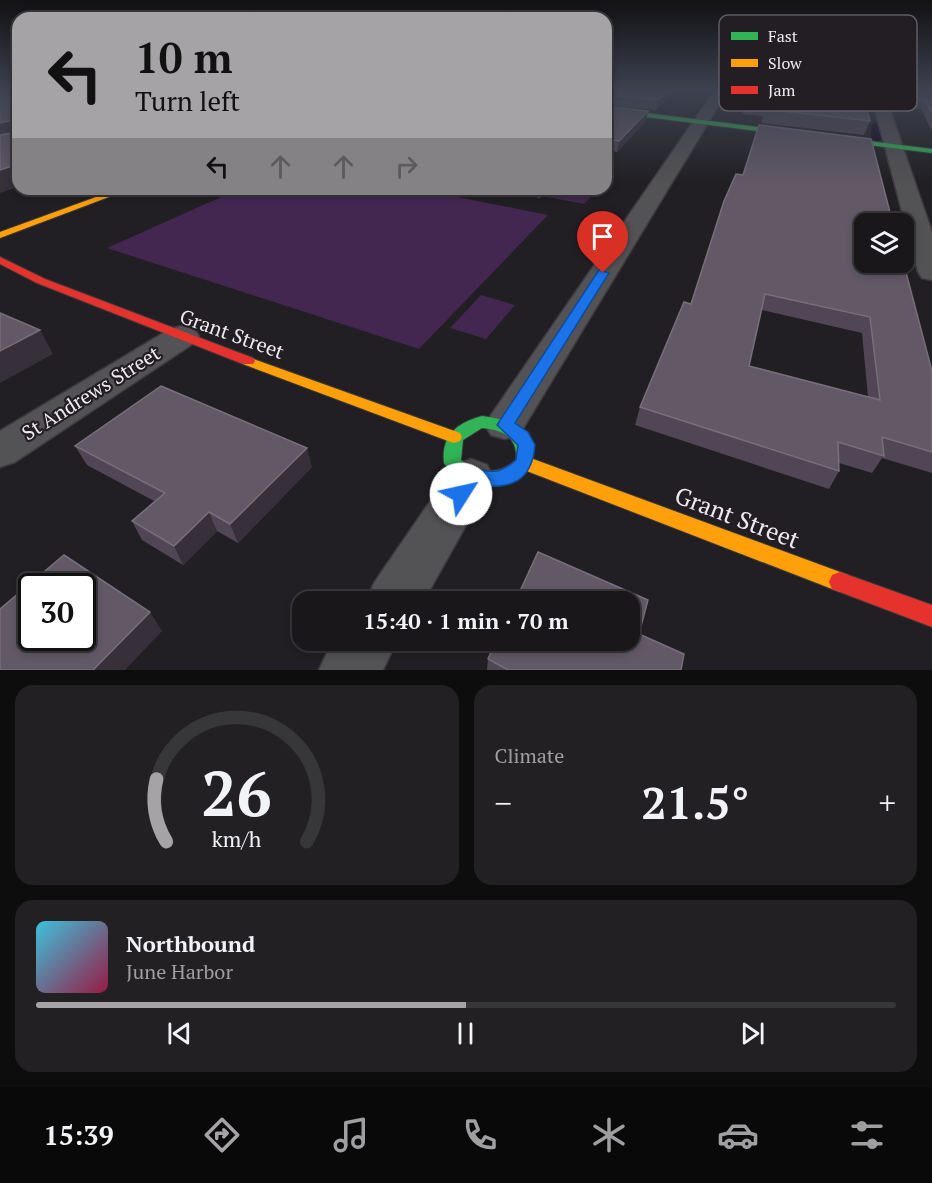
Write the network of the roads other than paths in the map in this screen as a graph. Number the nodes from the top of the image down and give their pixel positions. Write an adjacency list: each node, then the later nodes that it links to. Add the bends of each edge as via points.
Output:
1 (694, 121): 3 (street)
2 (885, 121): 4 (street)
3 (700, 122): 4 (street); 11 (street)
4 (892, 146): 5 (street); 9 (street)
5 (932, 151)
6 (110, 195): 7 (street)
7 (0, 235)
8 (0, 260): 10 (street, Grant Street, via 41,281)
9 (932, 272)
10 (182, 336): 12 (street, St Andrews Street); 13 (street, Grant Street)
11 (505, 425): 13 (street, via 471,425); 14 (street, via 527,445)
12 (0, 451)
13 (463, 457): 14 (street, via 496,480 508,477); 15 (street)
14 (525, 463): 16 (street, Grant Street)
15 (398, 591)
16 (932, 616)
17 (361, 651): 18 (street)
18 (349, 670)

